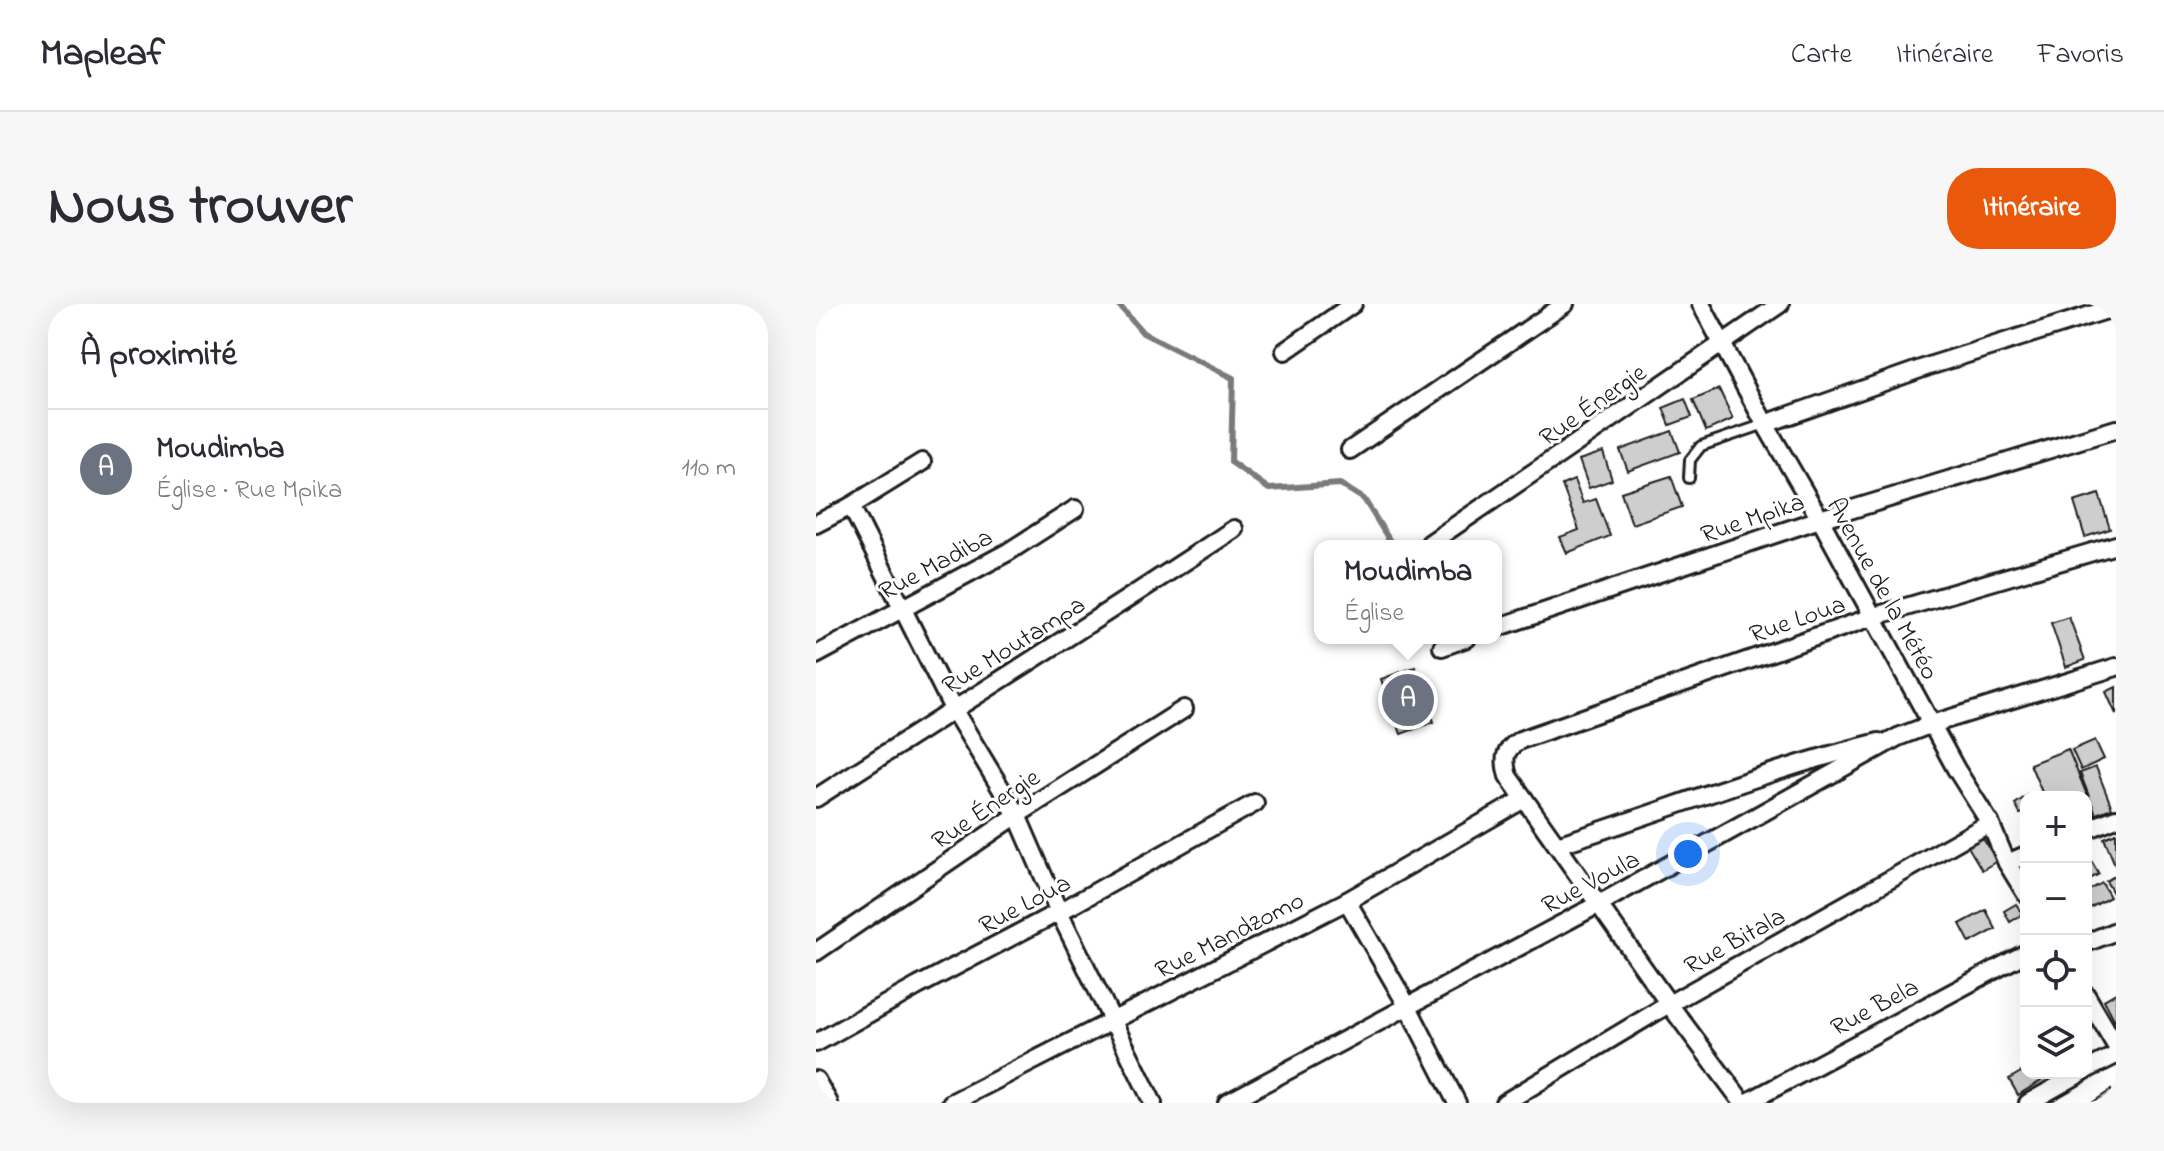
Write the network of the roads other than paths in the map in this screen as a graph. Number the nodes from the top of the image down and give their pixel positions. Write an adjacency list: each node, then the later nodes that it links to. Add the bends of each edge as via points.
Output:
1 (1353, 304): 7 (street)
2 (1565, 304): 10 (street)
3 (1701, 304): 6 (street, Avenue de la Météo)
4 (1780, 304): 6 (street, Rue Énergie)
5 (2115, 306): 8 (street)
6 (1724, 344): 8 (street, Avenue de la Météo); 18 (street, Rue Énergie)
7 (1285, 351)
8 (1765, 424): 12 (lane, via 1701,446 1690,460); 15 (street, Avenue de la Météo)
9 (2116, 429): 15 (street, Rue Mpika)
10 (1350, 450)
11 (922, 462): 13 (street)
12 (1689, 478)
13 (851, 506): 16 (street); 20 (street)
14 (1075, 509): 20 (street, Rue Madiba, via 1008,552)
15 (1820, 519): 21 (street, Avenue de la Météo); 22 (street, Rue Mpika)
16 (816, 524)
17 (1234, 529): 27 (street, Rue Moutampa)
18 (1434, 540)
19 (2116, 545): 21 (street, Rue Loua)
20 (901, 608): 25 (street, Rue Madiba); 27 (street)
21 (1872, 617): 29 (street, Avenue de la Météo); 32 (street, Rue Loua, via 1520,740 1504,756 1508,776)
22 (1502, 626)
23 (1450, 644): 24 (street)
24 (1442, 647)
25 (816, 655)
26 (2116, 667): 29 (street, Rue Voula)
27 (953, 709): 31 (street, Rue Moutampa); 34 (street)
28 (1184, 709): 34 (street, Rue Énergie)
29 (1932, 724): 30 (street, Rue Voula); 36 (street, Avenue de la Météo)
30 (1898, 737): 38 (street, via 1767,773); 43 (street, Rue Voula)
31 (816, 798)
32 (1524, 799): 38 (street); 42 (street, Rue Mandzomo)
33 (1255, 803): 44 (street, Rue Loua)
34 (1017, 815): 44 (street); 47 (street, Rue Énergie)
35 (2116, 818): 37 (street)
36 (1990, 823): 40 (street, Avenue de la Météo); 49 (street, Rue Bitala)
37 (2092, 828)
38 (1557, 845): 43 (street)
39 (2020, 858): 40 (street)
40 (2007, 863): 41 (street, Avenue de la Météo)
41 (2020, 884)
42 (1347, 901): 51 (street); 52 (street, Rue Mandzomo)
43 (1599, 904): 49 (street); 51 (street, Rue Voula)
44 (1059, 912): 52 (street); 53 (street, Rue Loua)
45 (2116, 931): 46 (street)
46 (2092, 941)
47 (816, 952)
48 (2020, 956): 65 (street, Rue Bela)
49 (1669, 1004): 64 (street, Rue Bitala); 65 (street)
50 (2092, 1005): 54 (street)
51 (1408, 1007): 62 (street, Rue Voula); 63 (street)
52 (1113, 1021): 60 (street, Rue Mandzomo); 61 (street)
53 (816, 1043)
54 (2116, 1046)
55 (2116, 1055): 56 (street)
56 (2092, 1067)
57 (2070, 1079): 66 (street)
58 (816, 1080): 59 (street)
59 (829, 1103)
60 (951, 1103)
61 (1153, 1103)
62 (1227, 1103)
63 (1457, 1103)
64 (1504, 1103)
65 (1744, 1103)
66 (2028, 1103)

